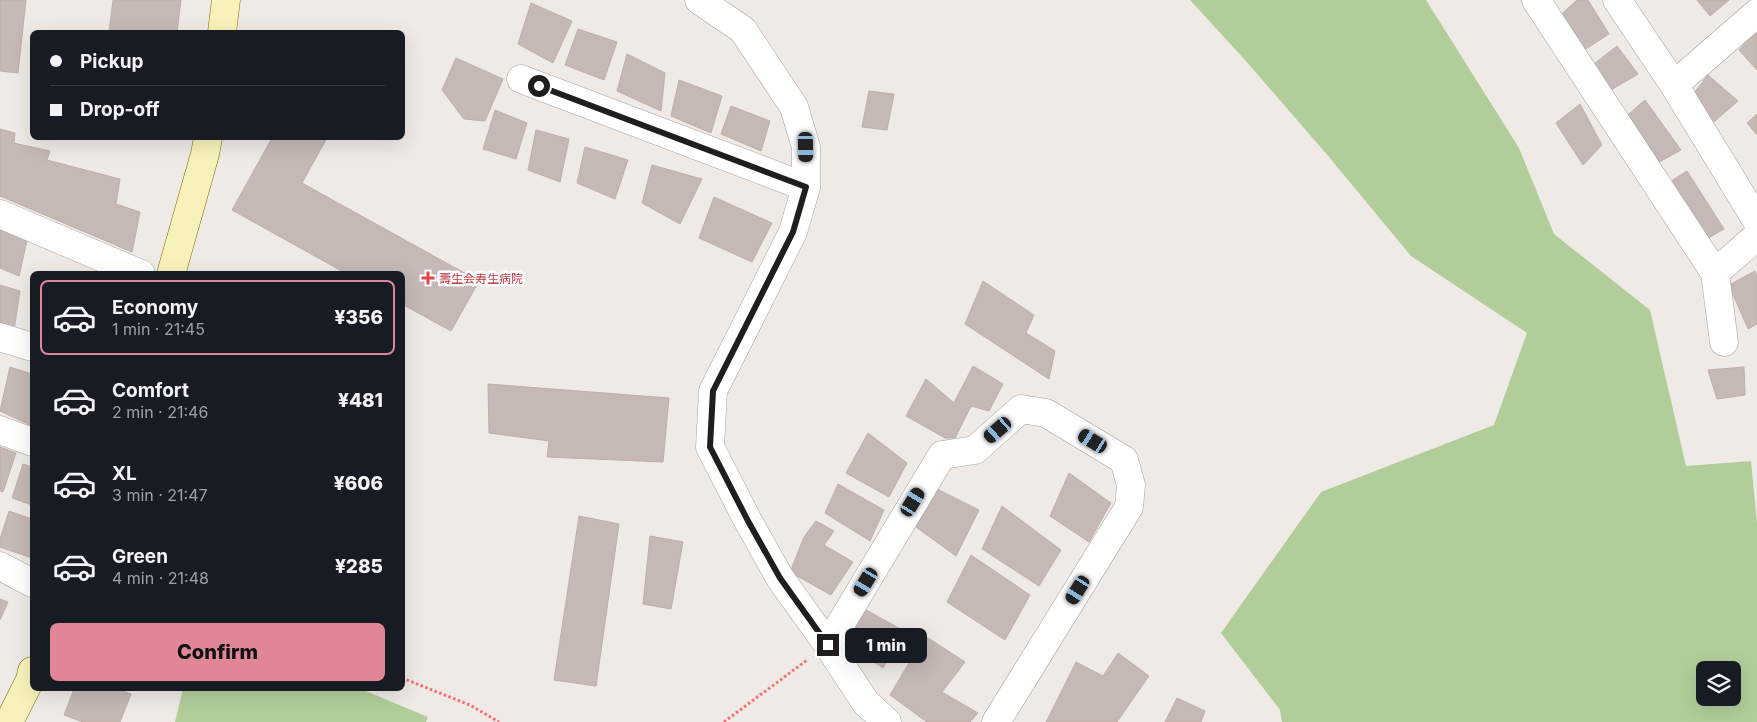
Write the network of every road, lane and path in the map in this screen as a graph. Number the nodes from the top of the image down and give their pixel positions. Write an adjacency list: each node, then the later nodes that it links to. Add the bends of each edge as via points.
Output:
1 (226, 0): 6 (street)
2 (699, 0): 10 (street, via 744,30 794,108 806,147)
3 (1536, 0): 16 (street)
4 (1617, 0): 8 (street)
5 (1757, 13): 8 (street)
6 (222, 30)
7 (521, 79): 10 (street)
8 (1674, 85): 12 (street)
9 (208, 140): 15 (street)
10 (806, 187): 24 (street, via 793,232 713,391 710,447 780,578)
11 (0, 214): 14 (street)
12 (1757, 221)
13 (1757, 236): 16 (street)
14 (134, 271)
15 (172, 271)
16 (1715, 273): 18 (street)
17 (0, 337): 19 (street)
18 (1724, 342)
19 (30, 347)
20 (0, 430): 21 (street)
21 (30, 441)
22 (0, 566): 23 (street)
23 (30, 582)
24 (828, 645): 29 (path); 30 (street, via 866,704); 31 (street, via 942,455 975,450 1021,409 1046,413 1124,460 1131,485 1129,507)
25 (405, 679): 28 (path, via 470,705)
26 (30, 680): 27 (street)
27 (9, 722)
28 (499, 722)
29 (724, 722)
30 (887, 722)
31 (996, 722)

